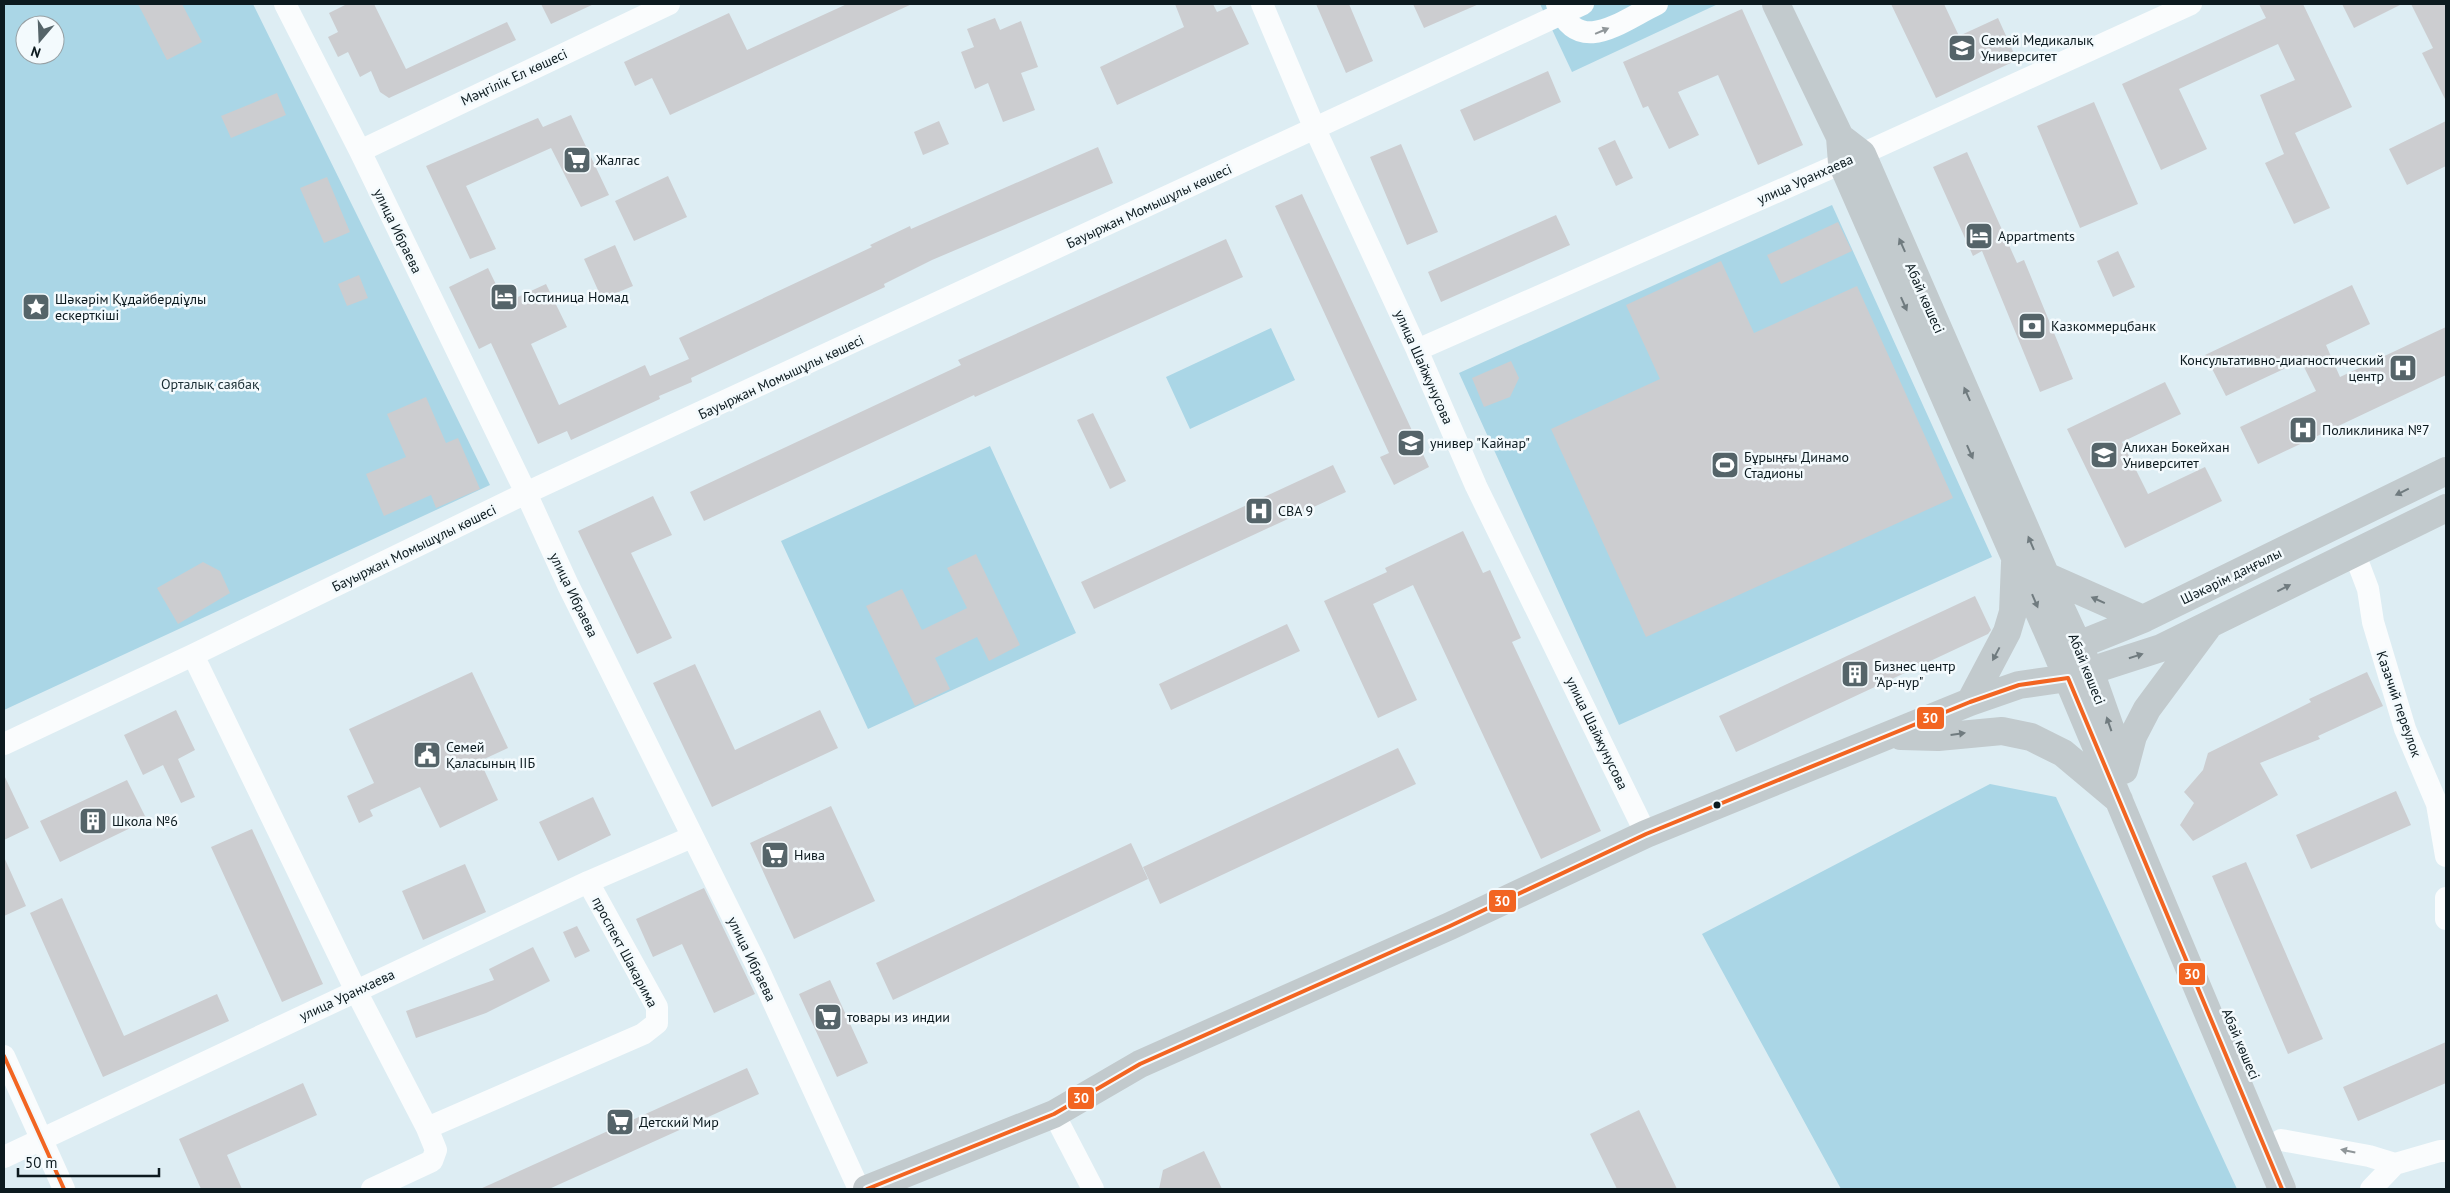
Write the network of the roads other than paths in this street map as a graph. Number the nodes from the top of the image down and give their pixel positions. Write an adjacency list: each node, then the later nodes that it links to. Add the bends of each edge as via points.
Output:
1 (285, 4): 10 (street, улица Ибраева)
2 (669, 4): 10 (street, Мәңгілік Ел көшесі)
3 (1262, 4): 9 (street, улица Шайжунусова)
4 (1583, 4): 8 (street, Бауыржан Момышұлы көшесі)
5 (1657, 4): 8 (street, one-way to 5, via 1579,32 1595,34)
6 (1776, 4): 11 (main road, Абай көшесі)
7 (2191, 4): 11 (street, улица Уранхаева)
8 (1559, 9): 9 (street, Бауыржан Момышұлы көшесі)
9 (1315, 129): 12 (street, улица Шайжунусова); 14 (street, Бауыржан Момышұлы көшесі)
10 (360, 151): 14 (street, улица Ибраева)
11 (1848, 151): 12 (street, улица Уранхаева); 17 (main road, Абай көшесі, one-way to 17); 18 (main road, Абай көшесі, one-way to 11)
12 (1417, 350): 30 (street, улица Шайжунусова, via 1476,486)
13 (2446, 471): 19 (main road, Шәкәрім даңғылы, one-way to 19)
14 (526, 493): 22 (street, Бауыржан Момышұлы көшесі); 31 (street, улица Ибраева)
15 (2446, 508): 16 (main road, Шәкәрім даңғылы)
16 (2354, 552): 20 (main road, Шәкәрім даңғылы, one-way to 16); 32 (street, Казачий переулок, via 2368,589 2373,622 2406,729 2437,804)
17 (2016, 556): 21 (main road, Абай көшесі, one-way to 21); 25 (main road, one-way to 25, via 2013,612 2007,632)
18 (2046, 576): 19 (main road, one-way to 18); 21 (main road, Абай көшесі)
19 (2143, 619): 21 (main road, Шәкәрім даңғылы)
20 (2208, 626): 23 (main road, Шәкәрім даңғылы, one-way to 20, via 2161,648); 28 (main road, via 2147,709 2133,736)
21 (2068, 649): 23 (main road, Абай көшесі); 24 (main road, Шәкәрім даңғылы)
22 (193, 656): 27 (street, Бауыржан Момышұлы көшесі); 36 (street)
23 (2079, 674): 24 (main road, Шәкәрім даңғылы); 28 (main road, Абай көшесі, one-way to 23); 29 (main road, Абай көшесі)
24 (2019, 685): 25 (main road, Шәкәрім даңғылы)
25 (1970, 702): 26 (main road, Шәкәрім даңғылы)
26 (1892, 736): 29 (main road, one-way to 29, via 2002,731 2031,737 2063,753); 30 (main road, Шәкәрім даңғылы)
27 (4, 744)
28 (2124, 770): 41 (main road, Абай көшесі)
29 (2121, 802): 50 (main road, Абай көшесі)
30 (1646, 834): 38 (main road, Шәкәрім даңғылы, via 1450,926 1140,1064)
31 (692, 838): 33 (street, улица Уранхаева); 47 (street, улица Ибраева, via 756,964)
32 (2446, 856)
33 (588, 882): 36 (street, улица Уранхаева); 39 (street, проспект Шакарима, via 657,1007 657,1023 643,1034)
34 (2446, 898): 35 (street)
35 (2446, 920)
36 (356, 991): 39 (street); 40 (street, улица Уранхаева)
37 (4, 1056): 40 (street)
38 (1054, 1114): 48 (main road, Шәкәрім даңғылы); 49 (street)
39 (427, 1128): 46 (street, via 436,1150 432,1161)
40 (42, 1140): 43 (street, улица Уранхаева); 45 (street)
41 (2281, 1140): 44 (street, one-way to 41); 51 (main road, Абай көшесі)
42 (2446, 1151): 44 (street)
43 (4, 1157)
44 (2395, 1164): 52 (street)
45 (64, 1189)
46 (372, 1189)
47 (859, 1189)
48 (867, 1189)
49 (1093, 1189)
50 (2282, 1189)
51 (2303, 1189)
52 (2371, 1189)

